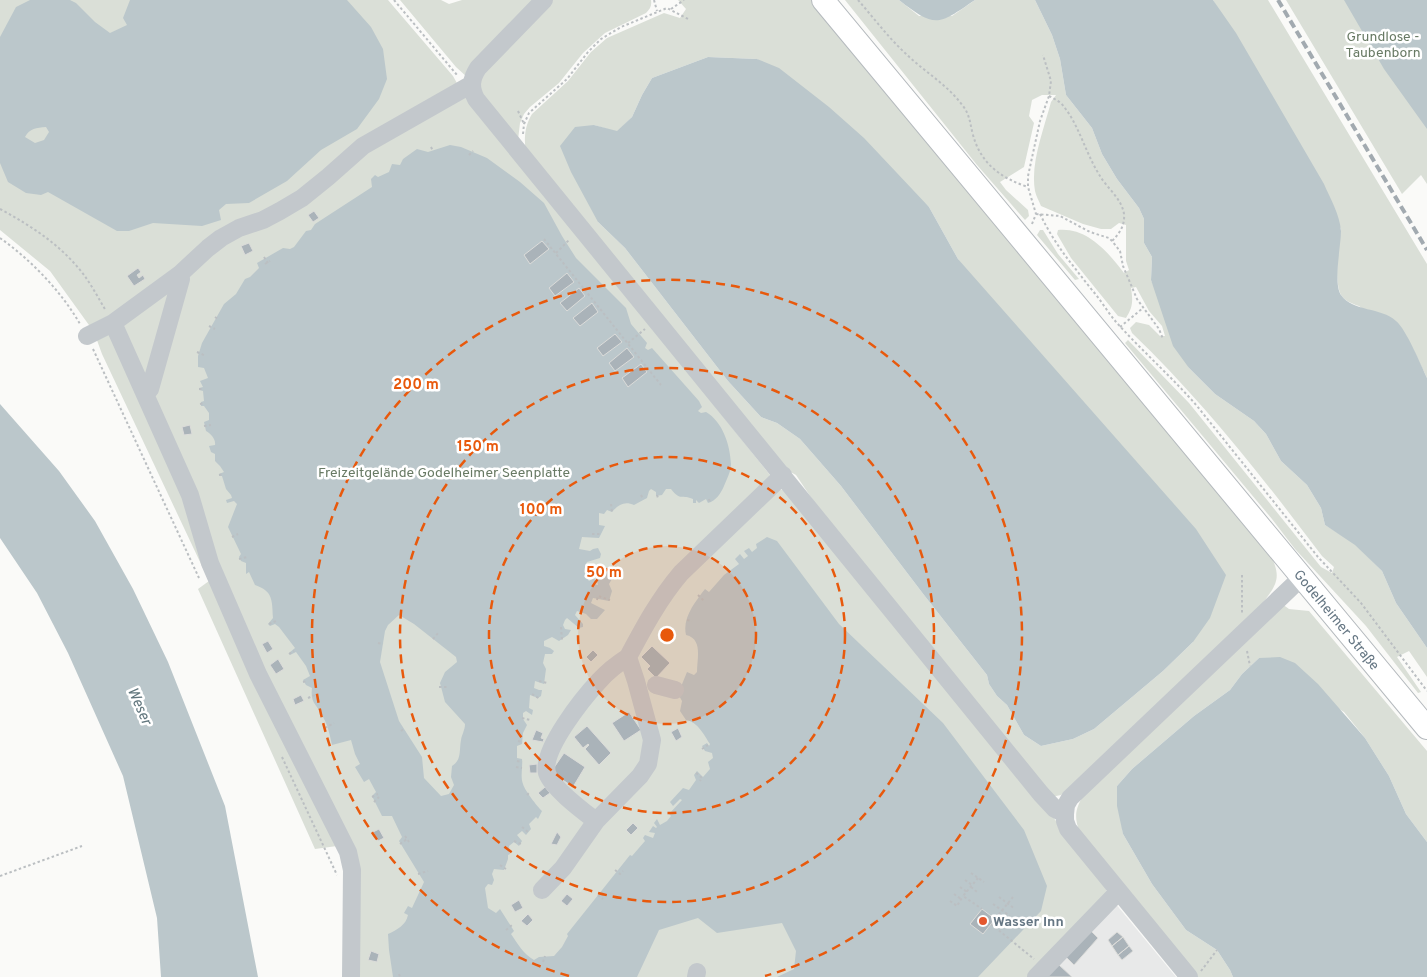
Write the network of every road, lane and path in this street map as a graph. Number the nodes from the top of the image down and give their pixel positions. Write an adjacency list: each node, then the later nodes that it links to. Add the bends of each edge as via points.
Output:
1 (394, 0): 11 (path, via 455,74)
2 (544, 0): 11 (lane, via 478,68)
3 (654, 0): 8 (path)
4 (684, 0): 7 (path)
5 (823, 0): 70 (main road, Godelheimer Straße)
6 (858, 0): 20 (path, via 904,52 946,86 963,106 984,158 999,174)
7 (671, 9): 8 (path); 9 (path)
8 (657, 11): 14 (path, via 601,38 568,79 529,113)
9 (690, 20)
10 (1043, 55): 12 (path, via 1051,81)
11 (472, 84): 16 (lane, via 476,99); 32 (lane, via 363,146 328,178 280,211 221,238)
12 (1049, 96): 20 (path, via 1033,153); 28 (path, via 1064,106 1073,119 1100,177 1122,207 1123,226)
13 (518, 110): 14 (path)
14 (524, 124): 16 (path, via 522,142)
15 (431, 148): 17 (path)
16 (516, 149): 56 (lane)
17 (434, 151)
18 (473, 151): 19 (path)
19 (469, 155)
20 (1028, 187): 22 (path)
21 (0, 209): 36 (path, via 37,230 64,253 84,276)
22 (1036, 214): 23 (path); 24 (path)
23 (1040, 214): 28 (path, via 1060,216); 39 (path, via 1066,260)
24 (1034, 220)
25 (574, 236): 29 (path)
26 (0, 238): 41 (path, via 37,268 69,307)
27 (544, 240): 29 (path)
28 (1112, 241): 33 (path, via 1120,251)
29 (556, 253): 43 (path)
30 (264, 257): 31 (path)
31 (268, 263)
32 (180, 274): 36 (lane); 49 (lane, via 150,390)
33 (1143, 308): 39 (path); 42 (path)
34 (215, 317): 35 (path)
35 (218, 319)
36 (113, 323): 41 (lane); 49 (lane)
37 (209, 326): 40 (path)
38 (647, 327): 43 (path)
39 (1120, 327): 98 (path, via 1197,406 1318,557 1361,603)
40 (215, 329)
41 (87, 336): 71 (path)
42 (1163, 339)
43 (628, 343): 46 (path)
44 (197, 352): 45 (path)
45 (206, 356)
46 (661, 385)
47 (199, 389): 48 (path)
48 (204, 389)
49 (146, 394): 175 (lane, via 190,495 210,563 258,674 348,852 352,870)
50 (205, 403): 51 (path)
51 (200, 404)
52 (211, 425): 53 (path)
53 (204, 426)
54 (224, 474): 55 (path)
55 (219, 475)
56 (783, 475): 89 (lane, via 676,579 653,611); 125 (lane, via 1041,794 1055,809)
57 (641, 495): 58 (path)
58 (643, 499)
59 (709, 499): 60 (path)
60 (710, 503)
61 (611, 504): 62 (path)
62 (612, 512)
63 (238, 534): 66 (path)
64 (592, 534): 65 (path)
65 (600, 534)
66 (232, 537)
67 (246, 557): 68 (path)
68 (239, 560)
69 (1242, 575): 81 (path, via 1242,614)
70 (1302, 577): 81 (lane); 108 (main road, Godelheimer Straße)
71 (199, 578)
72 (698, 595): 75 (path)
73 (597, 600): 74 (path, via 598,596)
74 (610, 600)
75 (704, 601)
76 (276, 620): 79 (path)
77 (687, 620): 78 (path)
78 (692, 621)
79 (269, 624)
80 (561, 627): 84 (path)
81 (1248, 629): 125 (lane, via 1070,798)
82 (439, 632): 83 (path)
83 (433, 639)
84 (562, 640)
85 (378, 643): 86 (path)
86 (383, 644)
87 (294, 651): 88 (path)
88 (289, 654)
89 (628, 657): 126 (lane, via 652,740 651,753 640,776); 126 (lane, via 598,681 570,716 546,765 550,779)
90 (307, 681): 92 (path)
91 (539, 681): 93 (path)
92 (303, 682)
93 (547, 683)
94 (656, 685): 97 (lane)
95 (439, 687): 96 (path)
96 (447, 687)
97 (675, 690)
98 (1427, 691)
99 (532, 694): 102 (path)
100 (315, 695): 101 (path)
101 (308, 698)
102 (540, 698)
103 (522, 718): 104 (path)
104 (530, 720)
105 (334, 722): 106 (path)
106 (325, 728)
107 (405, 728): 109 (path)
108 (1427, 728)
109 (401, 731)
110 (518, 741): 111 (path)
111 (523, 742)
112 (708, 745): 113 (path)
113 (702, 749)
114 (282, 757): 145 (path)
115 (517, 761): 116 (path)
116 (522, 762)
117 (516, 767): 118 (path)
118 (522, 768)
119 (696, 773): 120 (path, via 702,778)
120 (700, 781)
121 (530, 792): 122 (path)
122 (527, 795)
123 (372, 797): 124 (path, via 378,795)
124 (374, 802)
125 (1065, 814): 153 (lane, via 1068,829)
126 (596, 821): 150 (lane, via 563,868)
127 (522, 827): 128 (path)
128 (528, 832)
129 (514, 840): 132 (path)
130 (409, 842): 131 (path, via 406,837)
131 (400, 844)
132 (521, 844)
133 (82, 846): 143 (path)
134 (508, 849): 135 (path)
135 (509, 854)
136 (500, 865): 137 (path)
137 (506, 869)
138 (615, 870): 140 (path, via 620,874)
139 (428, 871): 142 (path)
140 (622, 871)
141 (971, 873): 144 (path)
142 (418, 874)
143 (0, 876)
144 (978, 878): 147 (path); 148 (path)
145 (338, 879)
146 (965, 880): 148 (path)
147 (984, 882)
148 (971, 886): 151 (path); 152 (path)
149 (960, 887): 151 (path)
150 (542, 890)
151 (967, 892): 156 (path)
152 (977, 892)
153 (1118, 892): 174 (lane); 176 (lane)
154 (954, 894): 160 (path)
155 (598, 895): 159 (path)
156 (964, 896): 160 (path); 164 (path)
157 (999, 897): 162 (path)
158 (1012, 897): 162 (path)
159 (603, 899)
160 (961, 899): 161 (path, via 956,906)
161 (950, 901)
162 (1008, 903): 165 (path); 166 (path)
163 (993, 904): 166 (path)
164 (982, 909)
165 (1015, 909)
166 (1002, 910): 167 (path); 171 (path, via 991,924)
167 (1010, 916)
168 (512, 925): 169 (path)
169 (506, 930)
170 (1217, 950): 174 (path)
171 (1027, 953)
172 (545, 956): 173 (path)
173 (544, 962)
174 (1194, 975)
175 (352, 977)
176 (1036, 977)

